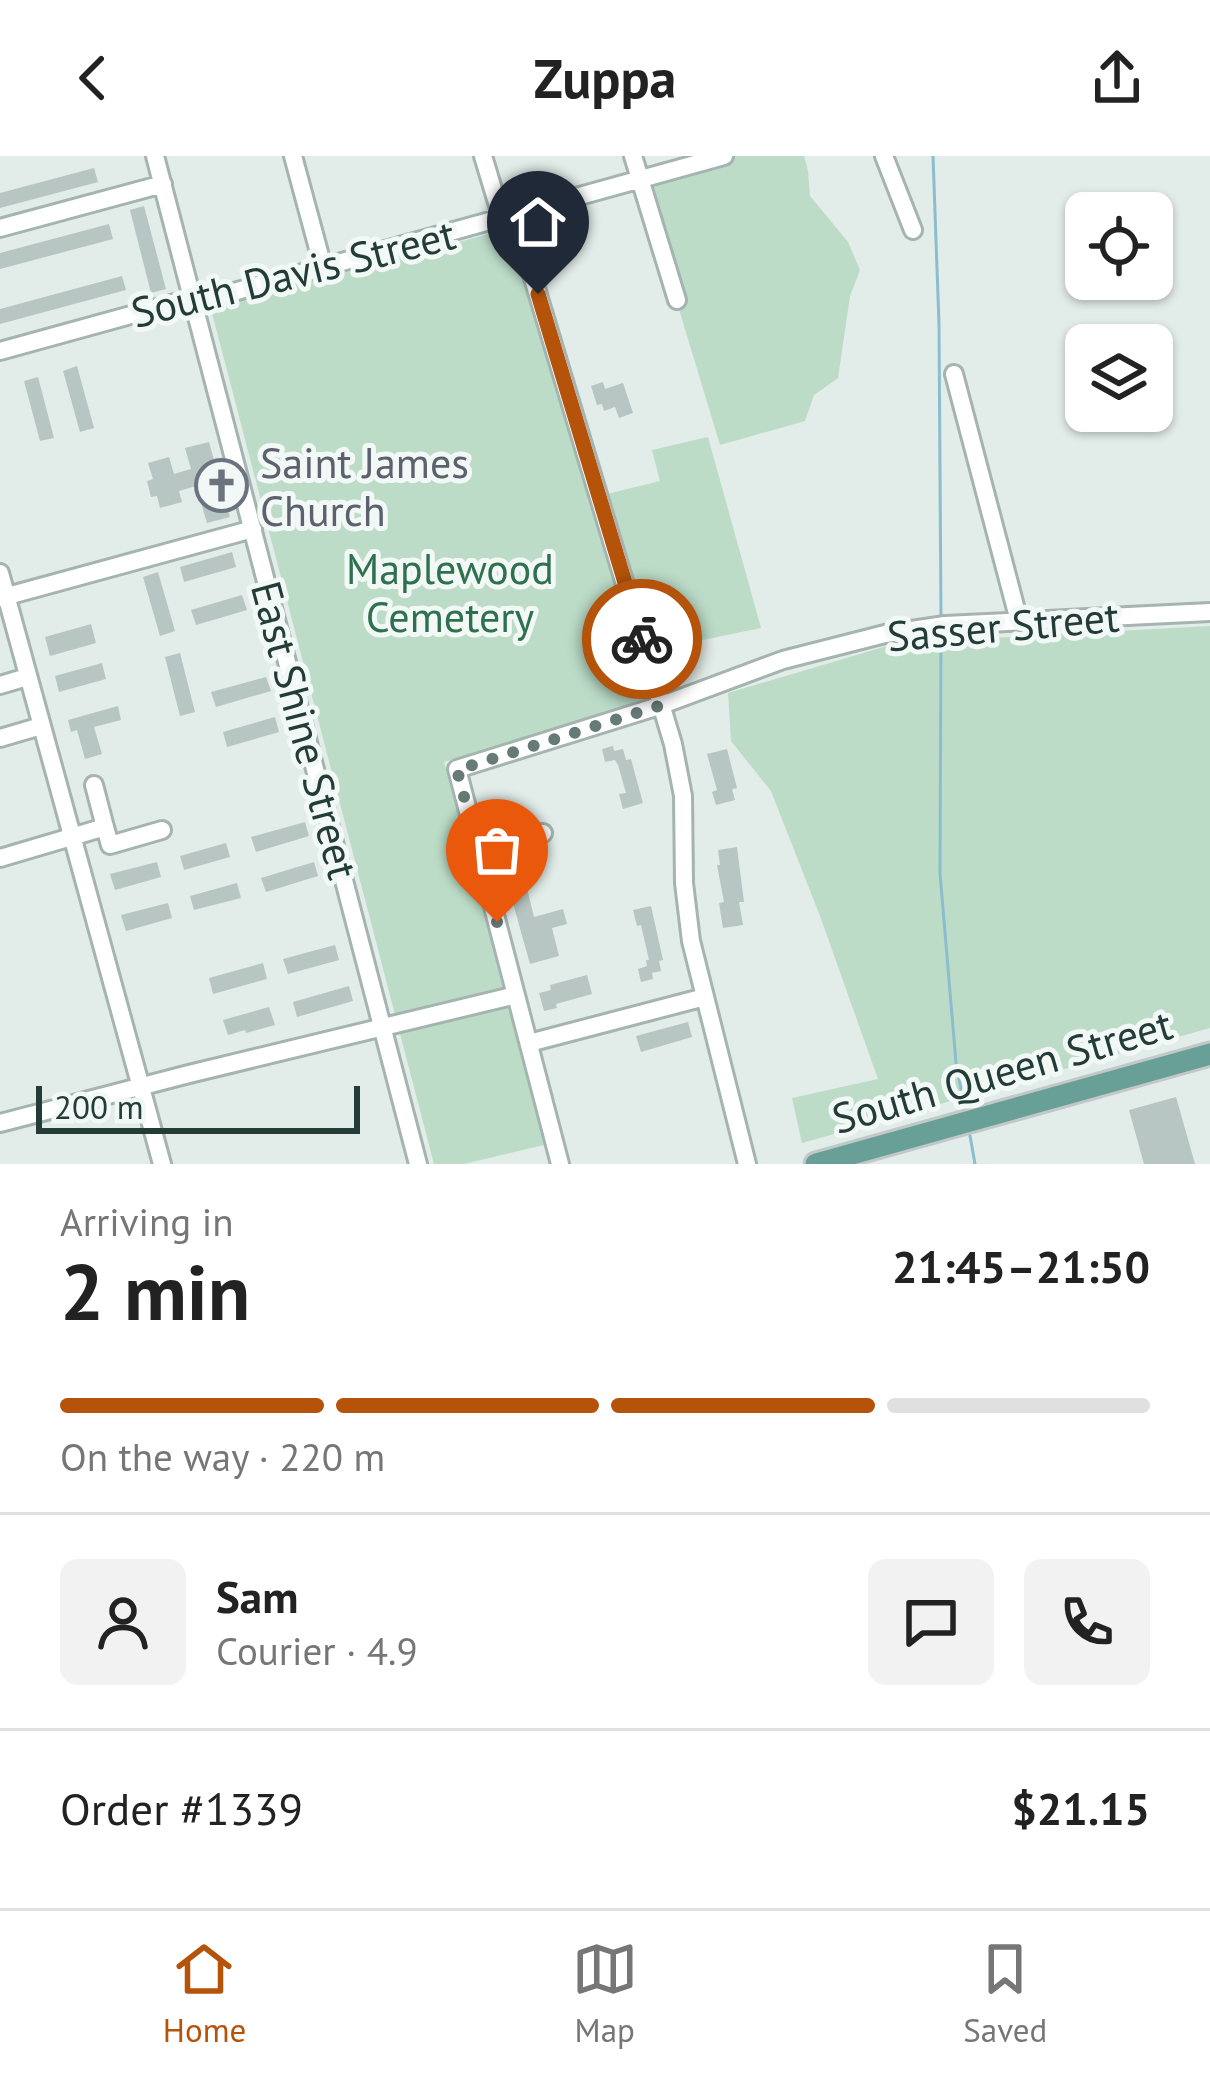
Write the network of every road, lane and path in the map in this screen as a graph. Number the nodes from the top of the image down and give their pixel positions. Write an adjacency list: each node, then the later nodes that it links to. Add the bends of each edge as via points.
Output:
1 (155, 156): 8 (street, East Shine Street)
2 (293, 156): 12 (street)
3 (483, 156): 9 (street)
4 (633, 156): 7 (street)
5 (724, 156): 7 (street, South Davis Street)
6 (884, 156): 11 (street)
7 (640, 180): 9 (street, South Davis Street); 13 (street)
8 (163, 184): 10 (street); 14 (street, East Shine Street)
9 (508, 217): 12 (street, South Davis Street); 24 (street)
10 (0, 228)
11 (913, 230)
12 (323, 268): 14 (street, South Davis Street)
13 (677, 300)
14 (193, 301): 15 (street, South Davis Street); 17 (street, East Shine Street)
15 (0, 351)
16 (954, 374): 21 (street)
17 (253, 529): 19 (street); 36 (street, East Shine Street)
18 (0, 573): 19 (street)
19 (3, 597): 22 (street)
20 (1210, 611): 21 (street, Sasser Street)
21 (1019, 621): 24 (street, Sasser Street, via 869,638)
22 (27, 677): 23 (street); 25 (street)
23 (0, 685)
24 (662, 705): 32 (street, Sasser Street, via 457,770); 35 (street, via 682,796 687,916)
25 (40, 726): 26 (street); 31 (street)
26 (0, 738)
27 (94, 785): 28 (street)
28 (105, 827): 29 (street, via 110,844); 31 (street)
29 (161, 830)
30 (543, 833): 32 (street)
31 (70, 837): 33 (street); 39 (street)
32 (478, 849): 34 (street)
33 (0, 858)
34 (516, 994): 36 (street); 37 (street)
35 (705, 997): 37 (street); 44 (street)
36 (382, 1026): 39 (street); 42 (street, East Shine Street)
37 (529, 1042): 43 (street)
38 (1210, 1054): 45 (main road, South Queen Street)
39 (141, 1086): 40 (street); 41 (street)
40 (0, 1123)
41 (162, 1164)
42 (418, 1164)
43 (560, 1164)
44 (747, 1164)
45 (816, 1164)

